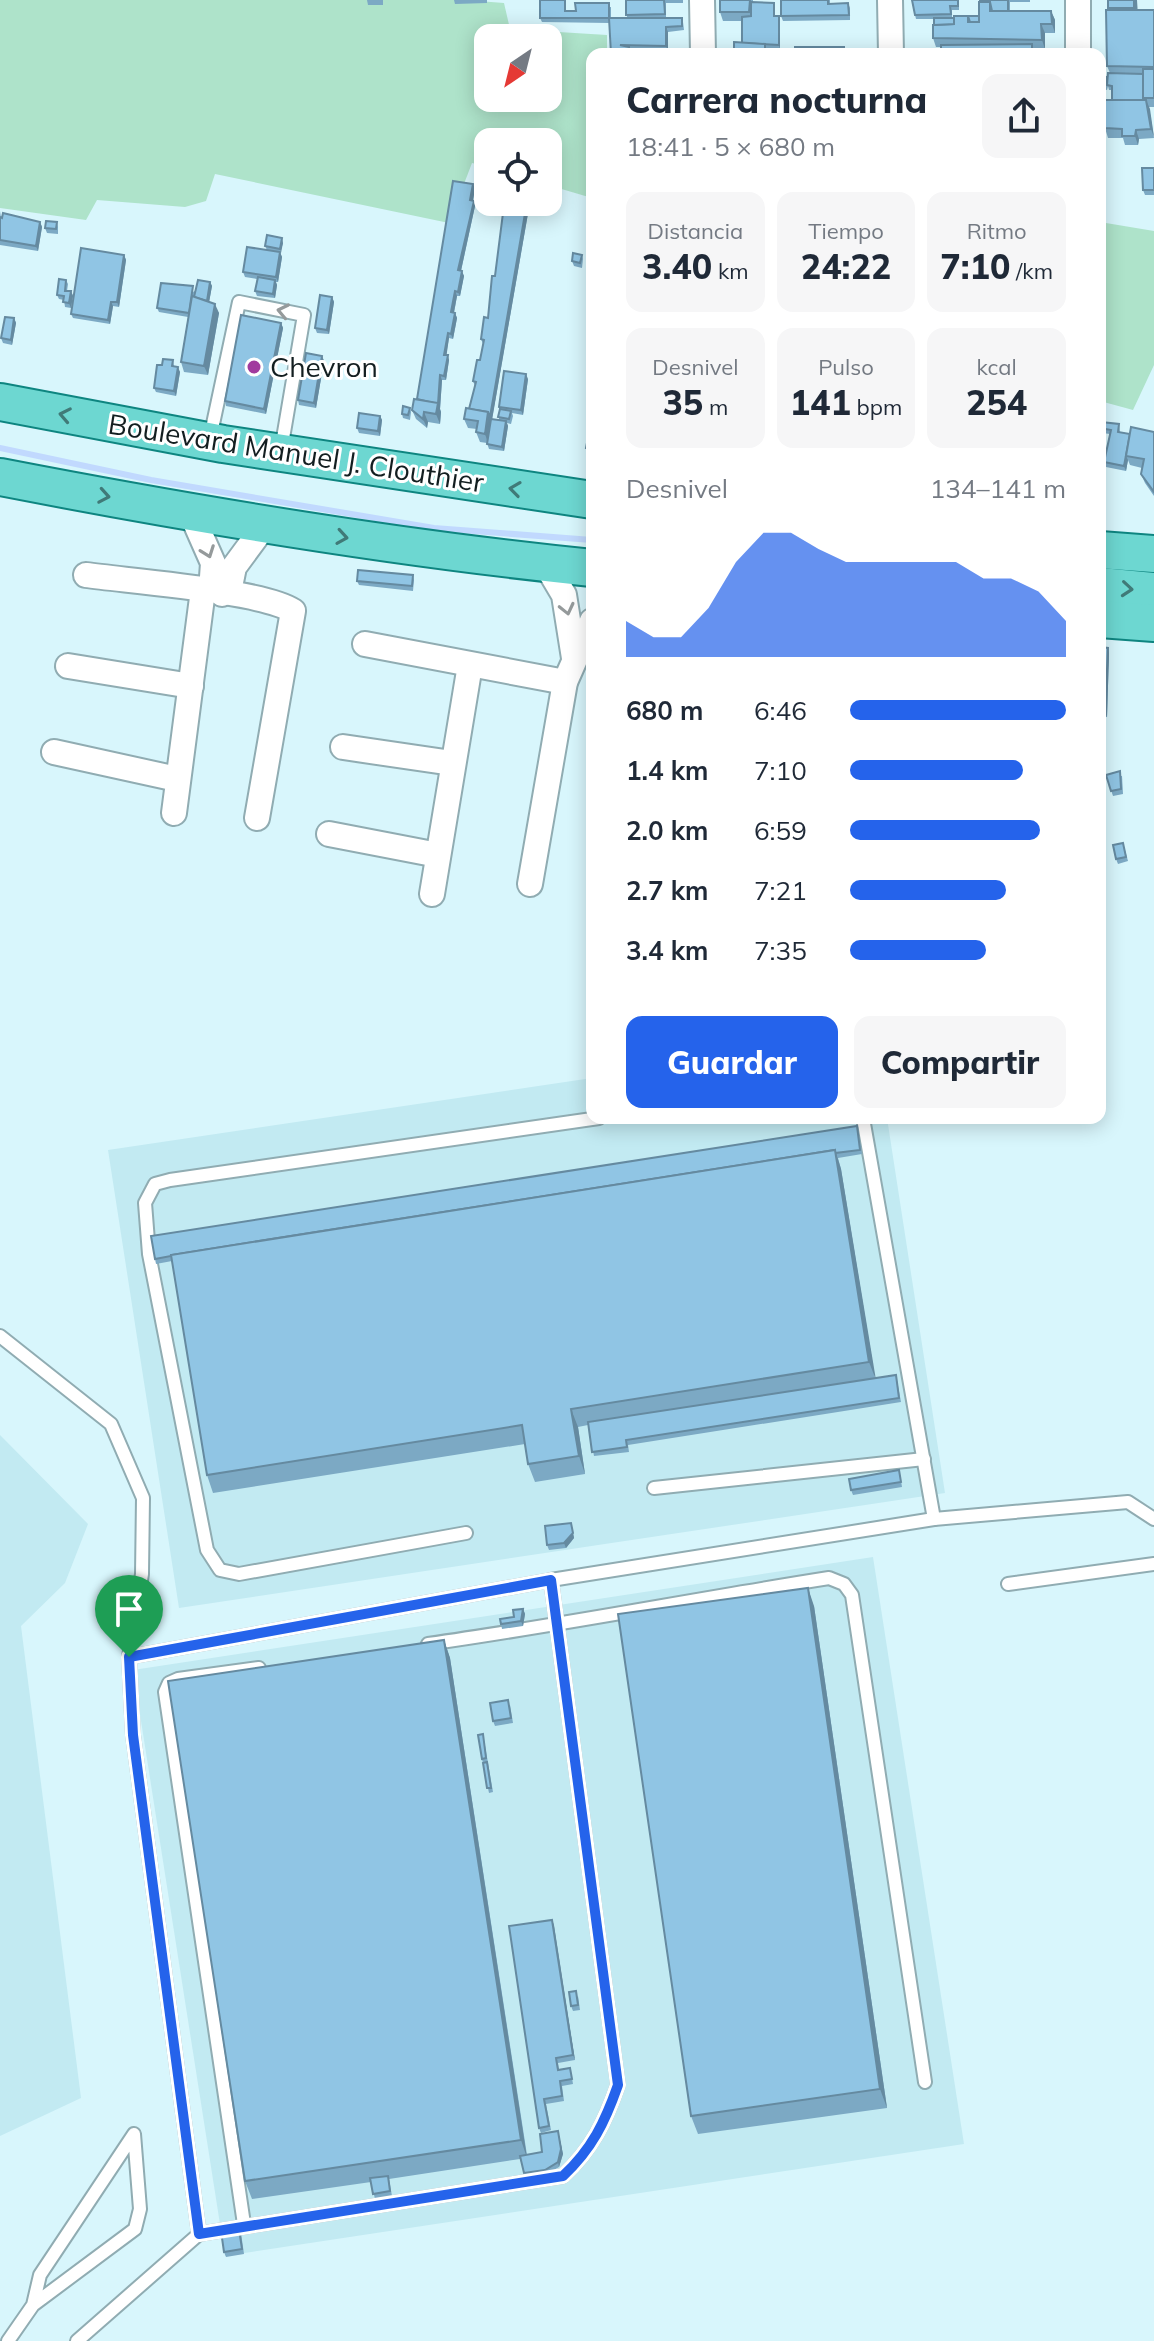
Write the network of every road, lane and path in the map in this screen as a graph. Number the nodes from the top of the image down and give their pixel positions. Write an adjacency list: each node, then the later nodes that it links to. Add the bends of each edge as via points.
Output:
1 (702, 0): 4 (street)
2 (890, 0): 5 (street)
3 (1078, 0): 6 (street)
4 (703, 48)
5 (891, 48)
6 (1078, 48)
7 (0, 402): 8 (main road, Boulevard Manuel J. Clouthier, one-way to 7)
8 (209, 442): 9 (main road, Boulevard Manuel J. Clouthier); 9 (lane, one-way to 8, via 304,315 239,302)
9 (280, 453): 11 (main road, Boulevard Manuel J. Clouthier, one-way to 9)
10 (0, 477): 12 (main road, one-way to 12)
11 (586, 499)
12 (190, 511): 13 (main road); 21 (street, one-way to 21)
13 (265, 525): 16 (main road, one-way to 16); 21 (street, via 234,567 231,582)
14 (1106, 550): 15 (main road)
15 (1154, 554)
16 (545, 563): 17 (main road); 28 (street, one-way to 28, via 564,595)
17 (586, 567)
18 (86, 575): 21 (street)
19 (1106, 587): 20 (main road, one-way to 20)
20 (1154, 591)
21 (212, 592): 29 (street); 35 (street, via 285,605 293,611)
22 (1106, 619): 23 (main road)
23 (1154, 623)
24 (586, 635): 28 (street)
25 (365, 644): 26 (street)
26 (470, 665): 28 (street); 32 (street)
27 (68, 666): 29 (street)
28 (570, 671): 38 (street)
29 (191, 686): 33 (street)
30 (343, 747): 32 (street)
31 (54, 752): 33 (street)
32 (452, 763): 37 (street)
33 (177, 779): 34 (street)
34 (174, 813)
35 (257, 818)
36 (329, 834): 37 (street)
37 (438, 855): 39 (street)
38 (530, 884)
39 (432, 894)
40 (586, 1120): 47 (lane, via 170,1180 155,1184 145,1203 149,1254 207,1550 220,1570 239,1574)
41 (864, 1124): 43 (lane)
42 (0, 1336): 53 (lane, via 111,1424 143,1498 142,1574)
43 (924, 1459): 44 (lane); 45 (lane)
44 (654, 1488)
45 (934, 1519): 46 (lane, via 1128,1502); 49 (lane)
46 (1154, 1519)
47 (466, 1533)
48 (1154, 1564): 50 (lane)
49 (551, 1580): 51 (lane); 53 (lane)
50 (1008, 1584)
51 (559, 1625): 52 (lane); 55 (lane, via 829,1578 844,1584 852,1595); 56 (lane, via 618,2085 606,2119 587,2153 563,2176)
52 (407, 1647)
53 (129, 1657): 57 (lane, via 133,1735)
54 (270, 1666): 56 (lane, via 178,1679 165,1692)
55 (925, 2082)
56 (244, 2224): 57 (lane)
57 (199, 2234): 60 (lane)
58 (33, 2305): 58 (lane, via 135,2229 140,2209 134,2134 40,2275); 59 (lane)
59 (8, 2341)
60 (77, 2341)

